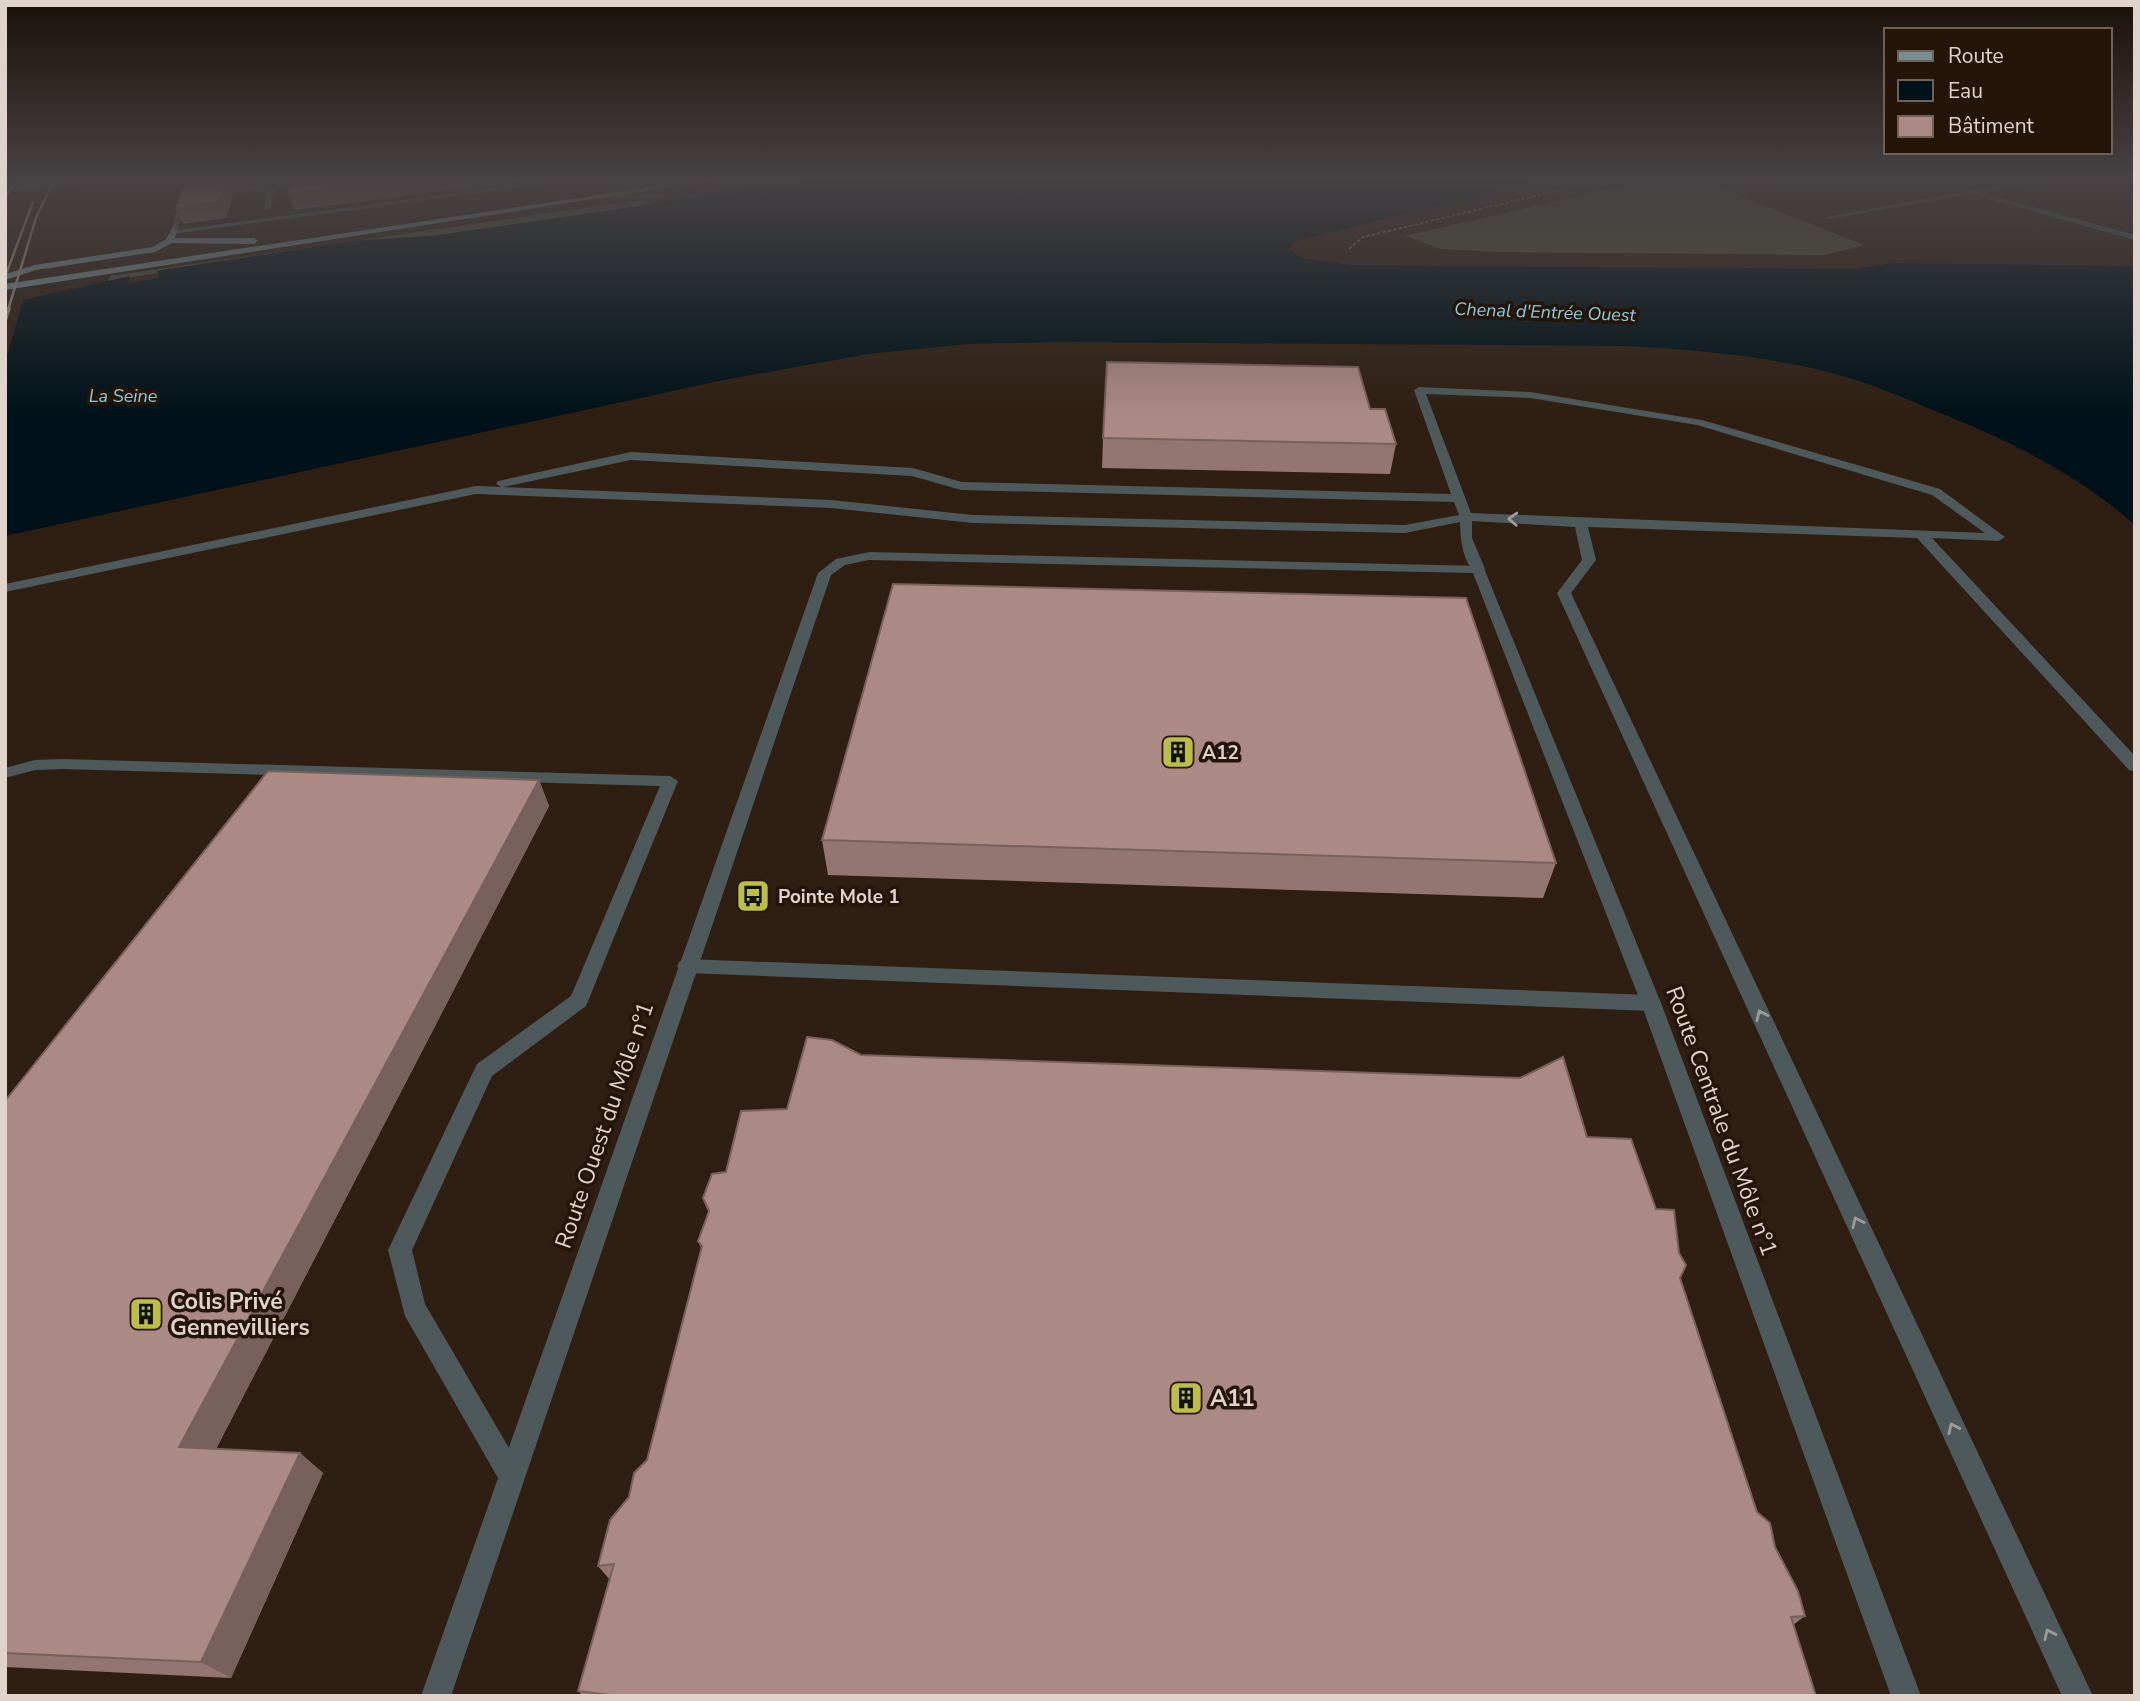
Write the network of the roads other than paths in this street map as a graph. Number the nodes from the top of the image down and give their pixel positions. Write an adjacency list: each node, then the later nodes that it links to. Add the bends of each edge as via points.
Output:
1 (116, 256): 4 (main road)
2 (148, 256): 4 (main road)
3 (206, 256): 5 (main road)
4 (5, 277)
5 (5, 287)
6 (476, 490): 7 (street, via 631,456 913,472 961,486); 8 (street, via 831,504 973,519 1405,529); 12 (street)
7 (1459, 498): 8 (street, Route Centrale du Môle n°1); 10 (street, Route Centrale du Môle n°1, via 1419,390 1530,395 1698,422 1936,492 1999,537)
8 (1466, 516): 9 (street, one-way to 8); 11 (street, Route Centrale du Môle n°1, via 1466,538)
9 (1581, 523): 10 (street); 20 (street, one-way to 9, via 1564,593 1589,560)
10 (1921, 534): 13 (street)
11 (1478, 569): 15 (street, Route Ouest du Môle n°1, via 869,556 841,562 825,573); 16 (street, Route Centrale du Môle n°1)
12 (5, 588)
13 (2135, 766)
14 (5, 773): 17 (street, via 62,764 670,781 579,1001 484,1070 400,1250 414,1308)
15 (687, 966): 16 (street); 17 (street, Route Ouest du Môle n°1)
16 (1651, 1003): 19 (street, Route Centrale du Môle n°1)
17 (511, 1476): 18 (street, Route Ouest du Môle n°1)
18 (436, 1696)
19 (1906, 1696)
20 (2078, 1696)

